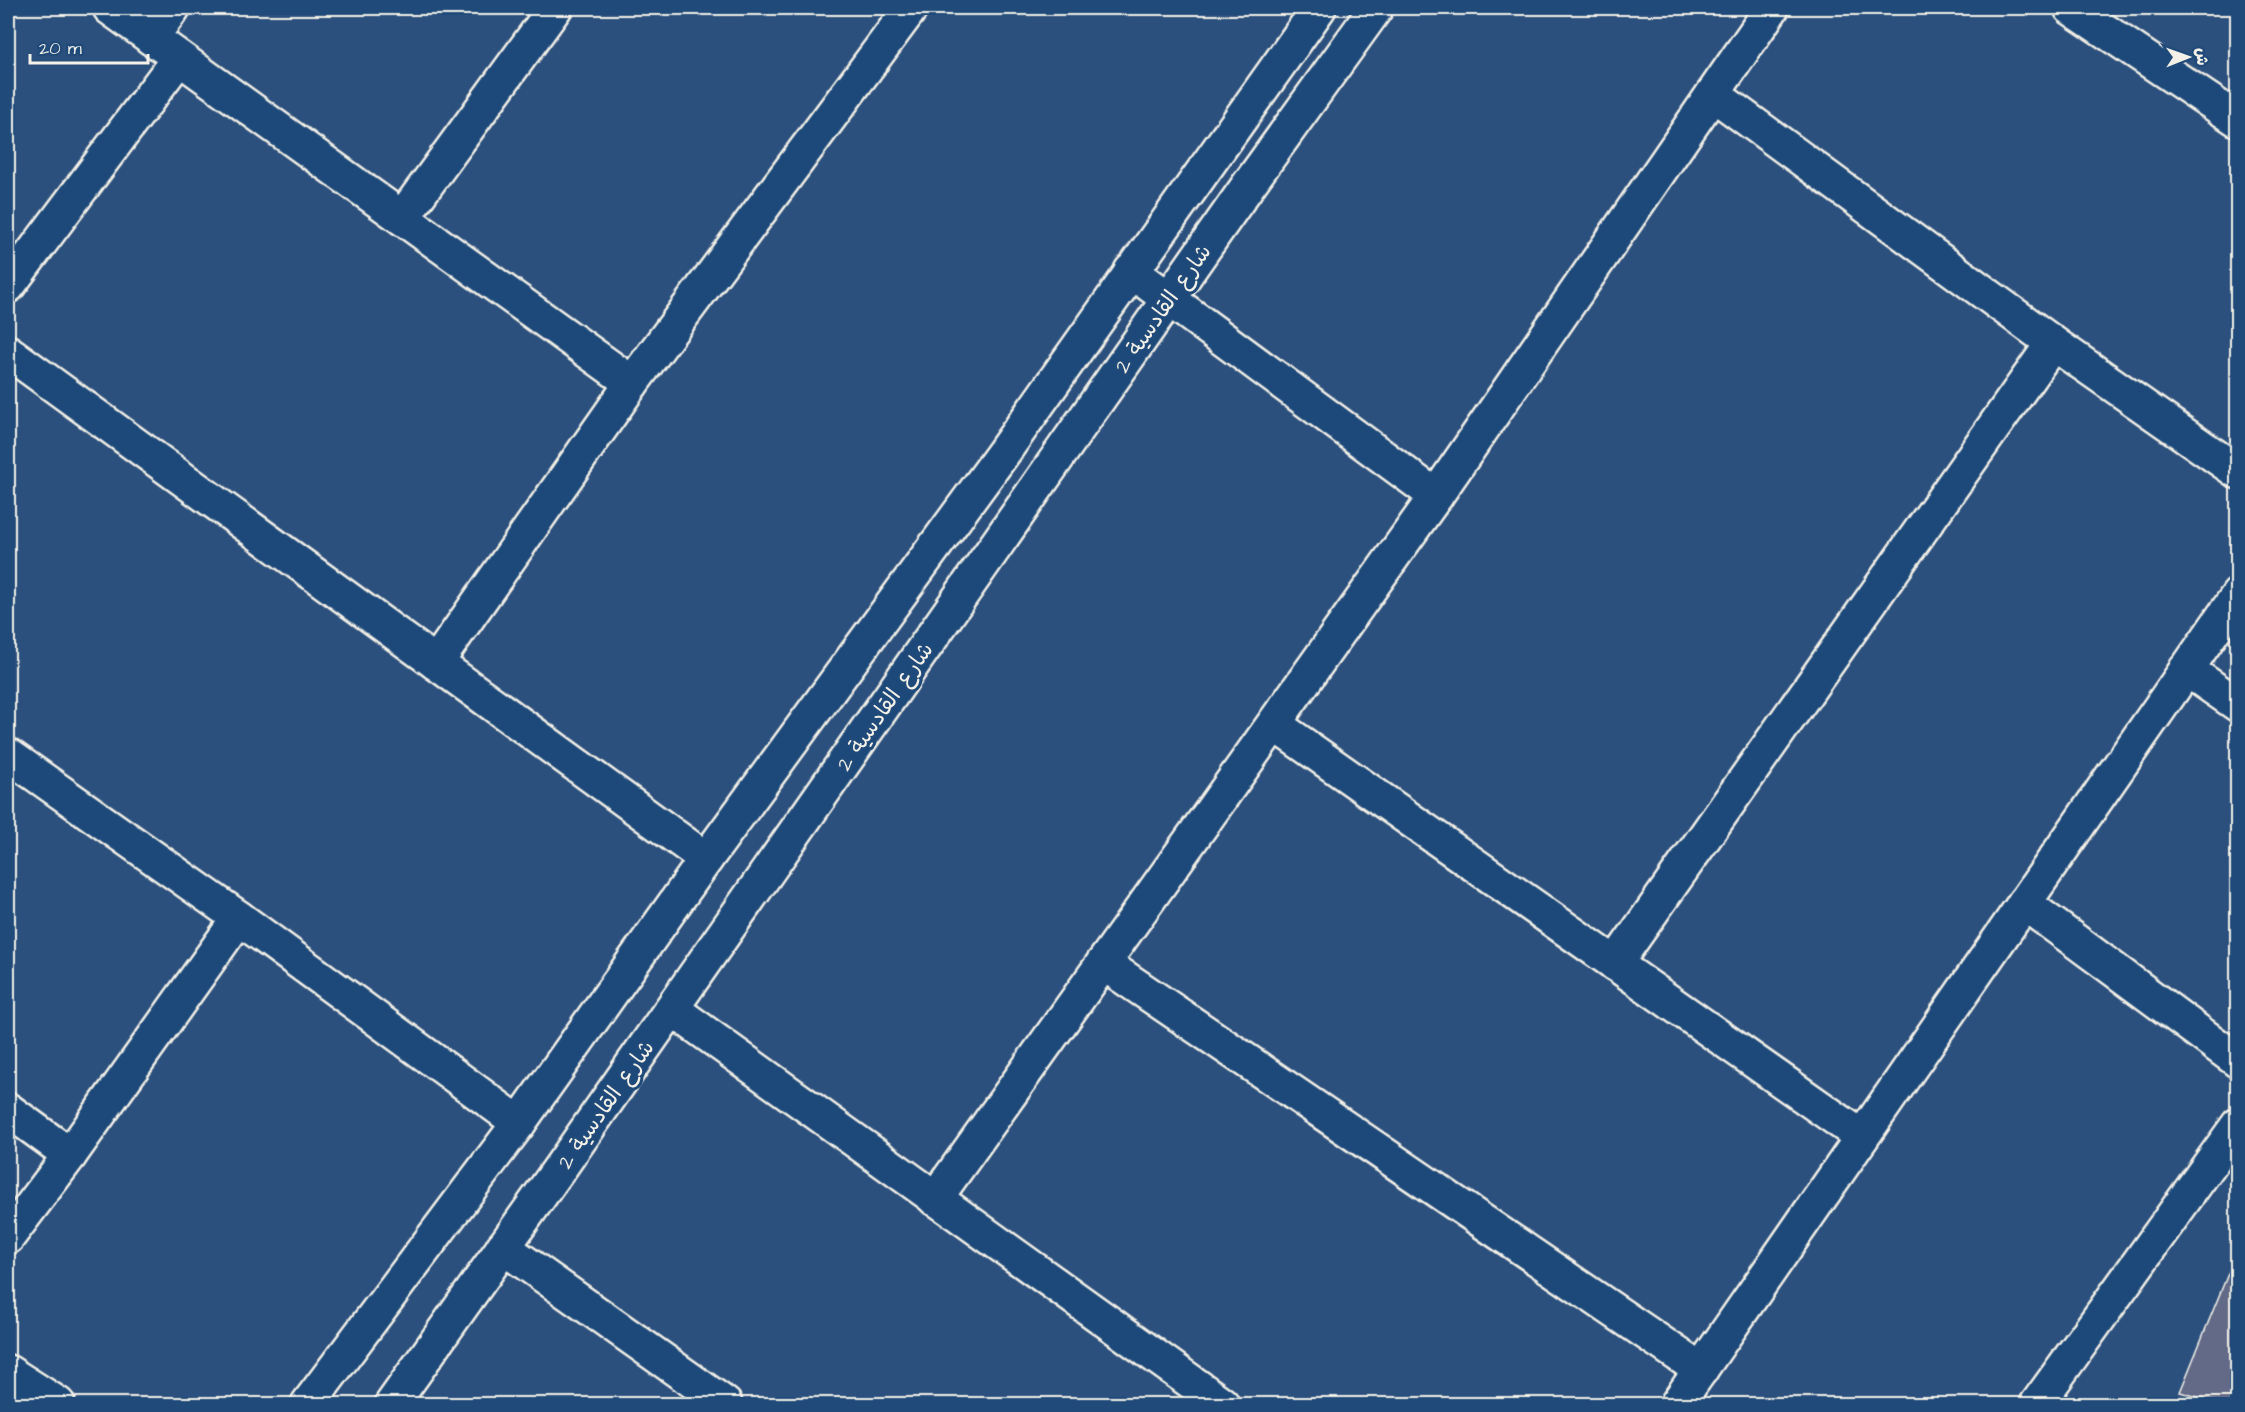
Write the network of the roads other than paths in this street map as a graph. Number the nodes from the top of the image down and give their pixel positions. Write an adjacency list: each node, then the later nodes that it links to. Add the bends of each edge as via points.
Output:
1 (110, 8): 9 (street)
2 (173, 8): 9 (street)
3 (555, 8): 13 (street)
4 (911, 8): 19 (street)
5 (1319, 8): 14 (street)
6 (1376, 8): 16 (street, شارع القادسية 2)
7 (1772, 8): 11 (street)
8 (2071, 8): 12 (street)
9 (151, 38): 10 (street)
10 (179, 58): 13 (street); 15 (street)
11 (1713, 94): 17 (street); 21 (street)
12 (2238, 120)
13 (402, 218): 19 (street)
14 (1131, 271): 16 (street); 28 (street)
15 (8, 286)
16 (1168, 299): 21 (street); 33 (street, شارع القادسية 2)
17 (2053, 343): 20 (street); 32 (street)
18 (8, 352): 23 (street)
19 (632, 383): 23 (street)
20 (2238, 472)
21 (1436, 496): 26 (street)
22 (2238, 595): 24 (street)
23 (436, 663): 28 (street)
24 (2186, 669): 25 (street); 29 (street)
25 (2238, 705)
26 (1274, 724): 31 (street); 32 (street)
27 (8, 755): 30 (street)
28 (706, 859): 36 (street)
29 (2024, 903): 34 (street); 38 (street)
30 (239, 918): 36 (street); 39 (street)
31 (1103, 963): 40 (street); 43 (street)
32 (1615, 964): 38 (street)
33 (672, 1009): 40 (street); 42 (street, شارع القادسية 2)
34 (2238, 1061)
35 (8, 1110): 39 (street)
36 (519, 1123): 47 (street)
37 (2238, 1125): 51 (street)
38 (1862, 1137): 43 (street)
39 (69, 1155): 41 (street)
40 (935, 1199): 45 (street)
41 (8, 1237)
42 (503, 1246): 48 (street, شارع القادسية 2); 49 (street)
43 (1701, 1370): 50 (street)
44 (8, 1372): 46 (street)
45 (1212, 1401)
46 (58, 1404)
47 (308, 1404)
48 (392, 1404)
49 (725, 1404)
50 (1677, 1404)
51 (2037, 1404)

